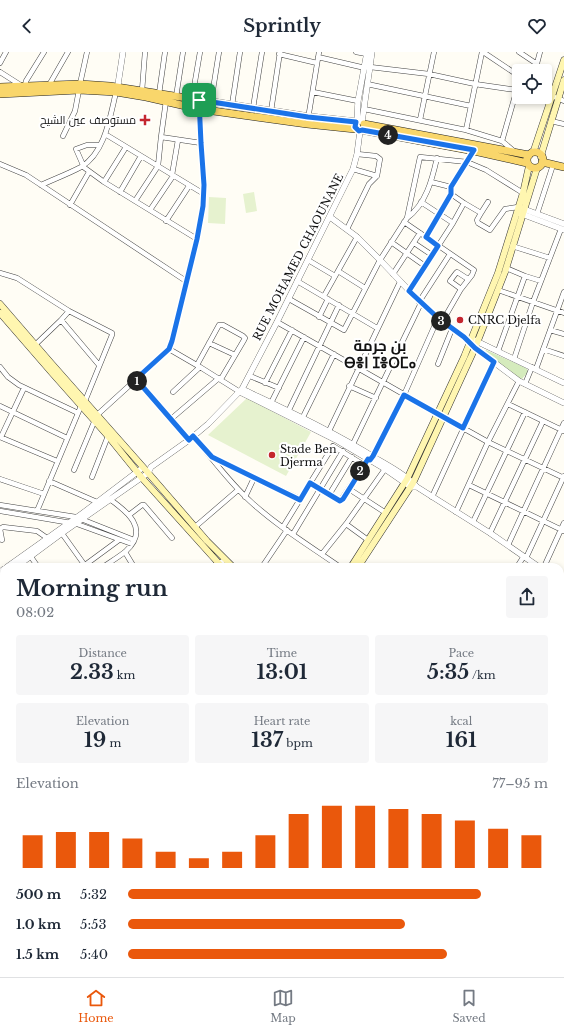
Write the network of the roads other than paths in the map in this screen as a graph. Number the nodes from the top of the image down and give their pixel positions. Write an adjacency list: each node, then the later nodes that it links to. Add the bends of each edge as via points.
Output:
1 (6, 52): 22 (street)
2 (44, 52): 34 (street)
3 (68, 52): 33 (street)
4 (87, 52): 36 (street)
5 (123, 52): 38 (street)
6 (145, 52): 39 (street)
7 (165, 52): 42 (street)
8 (182, 52): 44 (street)
9 (200, 52): 46 (street)
10 (219, 52): 49 (street)
11 (240, 52): 51 (street)
12 (262, 52): 53 (street)
13 (356, 52): 19 (street)
14 (434, 52): 28 (street)
15 (483, 52): 20 (street); 32 (street)
16 (519, 52): 24 (street)
17 (540, 52): 24 (street)
18 (280, 53): 21 (street); 56 (street)
19 (369, 53): 25 (street)
20 (491, 54): 26 (street)
21 (318, 57): 25 (street); 40 (street)
22 (0, 62)
23 (564, 63): 29 (main road)
24 (537, 64)
25 (368, 68): 28 (street); 31 (street); 48 (street)
26 (512, 70)
27 (0, 72): 34 (street)
28 (429, 74): 32 (street); 43 (street)
29 (562, 76): 45 (main road)
30 (564, 80): 45 (main road)
31 (367, 84): 43 (street); 55 (street)
32 (475, 84): 37 (street); 52 (street)
33 (49, 85): 34 (main road); 36 (main road)
34 (23, 86): 35 (main road)
35 (0, 87)
36 (80, 87): 38 (main road); 41 (main road); 64 (street, via 75,111)
37 (512, 89)
38 (117, 90): 39 (main road); 47 (main road); 63 (street)
39 (142, 91): 42 (main road)
40 (312, 92): 48 (street); 58 (street)
41 (0, 94)
42 (159, 94): 44 (main road)
43 (424, 96): 52 (street); 57 (street)
44 (176, 97): 46 (main road)
45 (558, 99): 59 (main road); 74 (main road)
46 (196, 100): 49 (main road); 54 (street)
47 (166, 101): 54 (main road); 65 (street)
48 (358, 101): 61 (street)
49 (211, 102): 51 (main road)
50 (512, 104): 67 (street)
51 (232, 105): 53 (main road)
52 (471, 106): 62 (street)
53 (253, 108): 56 (main road)
54 (199, 109): 58 (main road); 68 (street)
55 (364, 109): 57 (street); 61 (street)
56 (271, 111): 58 (main road)
57 (420, 120): 62 (street)
58 (308, 121): 61 (main road)
59 (551, 121): 60 (street); 78 (main road)
60 (564, 124)
61 (360, 126): 71 (main road); 72 (main road); 73 (street, RUE MOHAMED CHAOUNANE)
62 (466, 130): 67 (street)
63 (105, 134): 69 (street); 70 (street)
64 (63, 136)
65 (162, 137): 66 (street); 83 (street)
66 (178, 140): 68 (street); 87 (street)
67 (502, 141): 72 (street)
68 (201, 143): 96 (street)
69 (100, 145): 82 (street); 82 (street, via 87,145 76,149)
70 (126, 147): 75 (street); 89 (street)
71 (474, 150): 77 (street); 80 (main road)
72 (516, 153): 74 (main road)
73 (357, 154): 85 (street, RUE MOHAMED CHAOUNANE); 88 (street, via 379,157)
74 (530, 154): 78 (main road, via 536,153); 80 (main road)
75 (141, 156): 83 (street); 94 (street)
76 (436, 158): 77 (street); 90 (street); 109 (street, via 420,157)
77 (467, 162): 93 (street); 95 (street, via 486,170)
78 (540, 162): 80 (main road, via 533,168); 81 (main road); 104 (main road)
79 (0, 164): 91 (street, via 26,175)
80 (528, 164): 95 (main road)
81 (553, 165): 84 (main road); 107 (street)
82 (83, 166): 86 (street); 91 (street)
83 (158, 166): 87 (street); 98 (street)
84 (564, 167)
85 (354, 169): 88 (street); 108 (street, RUE MOHAMED CHAOUNANE)
86 (89, 172): 89 (street); 102 (street)
87 (172, 175): 92 (street); 103 (street)
88 (377, 176): 113 (street, via 370,184)
89 (104, 182): 94 (street)
90 (431, 182): 93 (street); 99 (street)
91 (41, 185): 102 (street)
92 (189, 186): 96 (street); 110 (street)
93 (451, 187): 97 (street)
94 (120, 192): 98 (street)
95 (523, 193): 104 (main road)
96 (204, 194): 117 (street)
97 (451, 194): 101 (street); 106 (street)
98 (135, 201): 103 (street)
99 (421, 202): 106 (street); 109 (street)
100 (488, 202): 105 (street)
101 (464, 203): 105 (street); 111 (street)
102 (70, 205): 136 (street)
103 (150, 210): 110 (street)
104 (519, 210): 105 (street, via 505,209 490,230 478,223); 107 (street); 112 (street); 121 (main road); 169 (main road)
105 (481, 213)
106 (440, 214): 111 (street); 116 (street)
107 (537, 214): 112 (street)
108 (330, 217): 113 (street); 126 (street, RUE MOHAMED CHAOUNANE)
109 (405, 220): 114 (street); 118 (street)
110 (166, 221): 117 (street)
111 (453, 223): 120 (street)
112 (563, 226): 125 (street)
113 (347, 229): 115 (street)
114 (420, 233): 116 (street); 119 (street)
115 (357, 237): 127 (street); 130 (street)
116 (426, 237): 120 (street)
117 (197, 239): 136 (street)
118 (390, 242): 122 (street); 127 (street)
119 (414, 243): 122 (street); 124 (street)
120 (438, 246): 123 (street); 124 (street)
121 (512, 246): 125 (street); 129 (main road)
122 (407, 253): 128 (street); 132 (street)
123 (450, 254): 135 (street, via 474,270); 149 (street)
124 (432, 255): 128 (street)
125 (550, 258): 137 (street)
126 (308, 260): 133 (street); 138 (street, RUE MOHAMED CHAOUNANE)
127 (380, 260): 132 (street); 140 (street)
128 (425, 266): 143 (street)
129 (506, 268): 134 (street); 142 (main road)
130 (338, 271): 133 (street); 140 (street)
131 (0, 273): 153 (street, via 17,278)
132 (393, 274): 139 (street)
133 (335, 276): 145 (street)
134 (525, 276): 137 (street); 146 (street)
135 (468, 279): 141 (street); 141 (street, via 456,272 450,281)
136 (186, 280): 172 (street)
137 (541, 281): 148 (street)
138 (297, 282): 145 (street); 147 (street, RUE MOHAMED CHAOUNANE)
139 (400, 282): 143 (street); 162 (street)
140 (365, 288): 155 (street)
141 (460, 289): 159 (street)
142 (498, 290): 146 (street); 169 (main road)
143 (409, 291): 149 (street)
144 (564, 292): 152 (street)
145 (326, 297): 151 (street); 157 (street)
146 (517, 297): 148 (street); 174 (street)
147 (289, 299): 157 (street); 160 (street, RUE MOHAMED CHAOUNANE)
148 (533, 302): 152 (street); 178 (street)
149 (420, 303): 159 (street); 191 (street)
150 (0, 304): 170 (main road)
151 (339, 305): 155 (street); 161 (street)
152 (557, 310): 156 (street); 165 (street)
153 (69, 311): 158 (street); 181 (street, via 112,333)
154 (0, 313): 203 (main road)
155 (352, 313): 161 (street, via 344,330); 162 (street)
156 (564, 313)
157 (319, 317): 161 (street)
158 (61, 320): 170 (street); 181 (street)
159 (440, 320): 163 (street); 199 (street)
160 (277, 322): 164 (street); 186 (street, RUE MOHAMED CHAOUNANE)
161 (330, 323): 171 (street)
162 (377, 328): 184 (street)
163 (452, 329): 169 (street); 180 (street)
164 (292, 330): 167 (street); 190 (street)
165 (550, 330): 166 (street); 173 (street)
166 (564, 334)
167 (304, 337): 171 (street); 196 (street)
168 (208, 343): 176 (street); 176 (street, via 216,327 223,325 245,338); 182 (street)
169 (473, 343): 174 (street); 179 (street); 210 (main road)
170 (35, 345): 203 (main road)
171 (319, 346): 175 (street); 209 (street)
172 (169, 349): 182 (street); 187 (street)
173 (543, 349): 177 (street); 185 (street)
174 (498, 351): 178 (street)
175 (334, 354): 184 (street); 212 (street)
176 (235, 356): 188 (street)
177 (564, 356)
178 (514, 359): 185 (street)
179 (494, 362): 189 (street); 216 (street)
180 (438, 364)
181 (99, 365): 203 (street)
182 (199, 366): 188 (street); 198 (street)
183 (0, 367): 195 (street, via 14,382)
184 (358, 368): 191 (street); 194 (street)
185 (534, 368): 192 (street); 193 (street)
186 (250, 376): 190 (street); 197 (street, RUE MOHAMED CHAOUNANE)
187 (136, 379): 211 (street); 213 (street)
188 (220, 379): 197 (street); 213 (street)
189 (519, 381): 193 (street); 204 (street)
190 (265, 382): 196 (street)
191 (383, 382): 199 (street); 200 (street)
192 (564, 383)
193 (525, 384): 201 (street)
194 (350, 386): 200 (street); 218 (street)
195 (24, 388): 206 (street); 208 (street)
196 (279, 388): 202 (street)
197 (241, 391): 202 (street); 209 (street); 222 (street, RUE MOHAMED CHAOUNANE)
198 (173, 392)
199 (404, 395): 210 (street); 229 (street)
200 (376, 398): 224 (street)
201 (564, 402)
202 (271, 403): 209 (street)
203 (83, 404): 208 (street); 211 (main road)
204 (508, 404): 207 (street); 223 (street)
205 (0, 406): 206 (street)
206 (12, 412): 220 (street); 221 (street)
207 (525, 412): 214 (street); 225 (street)
208 (78, 413): 221 (street)
209 (288, 413): 212 (street); 218 (street)
210 (441, 415): 216 (street); 247 (main road)
211 (96, 417): 219 (main road); 233 (main road); 237 (street)
212 (303, 417): 218 (street)
213 (171, 419): 222 (street)
214 (543, 421): 217 (street); 230 (street)
215 (564, 423): 217 (street)
216 (463, 428): 223 (street); 256 (street)
217 (563, 430): 235 (street)
218 (328, 433): 224 (street); 229 (street)
219 (108, 436): 238 (main road); 240 (street)
220 (0, 437): 231 (street)
221 (67, 438): 231 (street)
222 (191, 438): 227 (street); 234 (street, RUE MOHAMED CHAOUNANE)
223 (488, 442): 225 (street); 248 (street)
224 (354, 444): 229 (street)
225 (506, 450): 230 (street); 253 (street)
226 (343, 451): 228 (street); 246 (street, via 333,446); 249 (street)
227 (212, 457): 243 (street); 251 (street)
228 (352, 457): 232 (street); 254 (street)
229 (370, 458): 232 (street); 236 (street); 247 (street)
230 (525, 459): 235 (street); 262 (street)
231 (57, 461): 244 (street)
232 (364, 464): 250 (street)
233 (144, 467): 234 (street); 238 (street); 239 (main road)
234 (151, 467): 239 (street)
235 (543, 468): 241 (street); 267 (street)
236 (385, 469): 247 (street); 258 (street)
237 (74, 470)
238 (137, 472): 242 (main road); 255 (street)
239 (148, 473): 242 (street); 279 (main road)
240 (92, 477)
241 (564, 477): 273 (street)
242 (142, 478): 259 (street); 304 (main road)
243 (254, 478): 257 (street); 260 (street)
244 (49, 480): 252 (street); 261 (street)
245 (0, 481): 252 (street)
246 (310, 483): 249 (street); 260 (street)
247 (411, 484): 256 (street); 268 (main road); 310 (main road)
248 (469, 485): 253 (street); 266 (street)
249 (320, 489): 254 (street); 284 (street)
250 (349, 489): 254 (street, via 340,501); 258 (street)
251 (238, 490): 257 (street); 279 (street)
252 (44, 494): 264 (street)
253 (486, 494): 262 (street); 275 (street)
254 (329, 495)
255 (105, 496): 259 (street); 261 (street)
256 (432, 496): 266 (street)
257 (245, 497): 280 (street)
258 (364, 499): 268 (street); 278 (street)
259 (111, 500): 269 (street); 272 (street)
260 (300, 500): 280 (street)
261 (97, 502): 271 (street)
262 (505, 503): 267 (street); 283 (street)
263 (0, 505): 264 (street)
264 (37, 510): 270 (street); 271 (street)
265 (0, 511): 270 (street)
266 (456, 512): 275 (street)
267 (522, 512): 273 (street); 291 (street)
268 (386, 513): 289 (main road)
269 (129, 515): 286 (street, via 144,505); 290 (street, via 136,528)
270 (34, 517): 274 (street)
271 (76, 517): 272 (street); 274 (street)
272 (83, 519): 277 (street); 290 (street)
273 (542, 521): 281 (street); 295 (street)
274 (69, 522): 277 (street); 282 (street)
275 (473, 522): 283 (street)
276 (564, 523): 281 (street)
277 (77, 524): 282 (street); 288 (street)
278 (346, 524): 289 (street); 294 (street)
279 (195, 526): 296 (main road)
280 (285, 528): 284 (street); 307 (street)
281 (562, 530): 313 (street)
282 (60, 531): 285 (street); 293 (street); 300 (street)
283 (490, 533): 291 (street)
284 (293, 534): 294 (street)
285 (47, 538): 287 (street, via 37,531 3,527 0,529); 293 (street)
286 (172, 538)
287 (2, 540)
288 (119, 540): 290 (street); 301 (street)
289 (368, 540): 309 (main road)
290 (133, 542): 292 (street)
291 (508, 545): 295 (street)
292 (125, 552): 302 (street); 303 (street)
293 (29, 554): 297 (street); 298 (street); 299 (street)
294 (322, 554): 308 (street)
295 (525, 557): 311 (street); 312 (street)
296 (225, 560): 305 (street); 306 (main road)
297 (14, 563)
298 (20, 563)
299 (35, 563)
300 (84, 563)
301 (90, 563)
302 (108, 563)
303 (132, 563)
304 (218, 563)
305 (222, 563)
306 (228, 563)
307 (264, 563)
308 (334, 563)
309 (354, 563)
310 (361, 563)
311 (520, 563)
312 (533, 563)
313 (546, 563)

